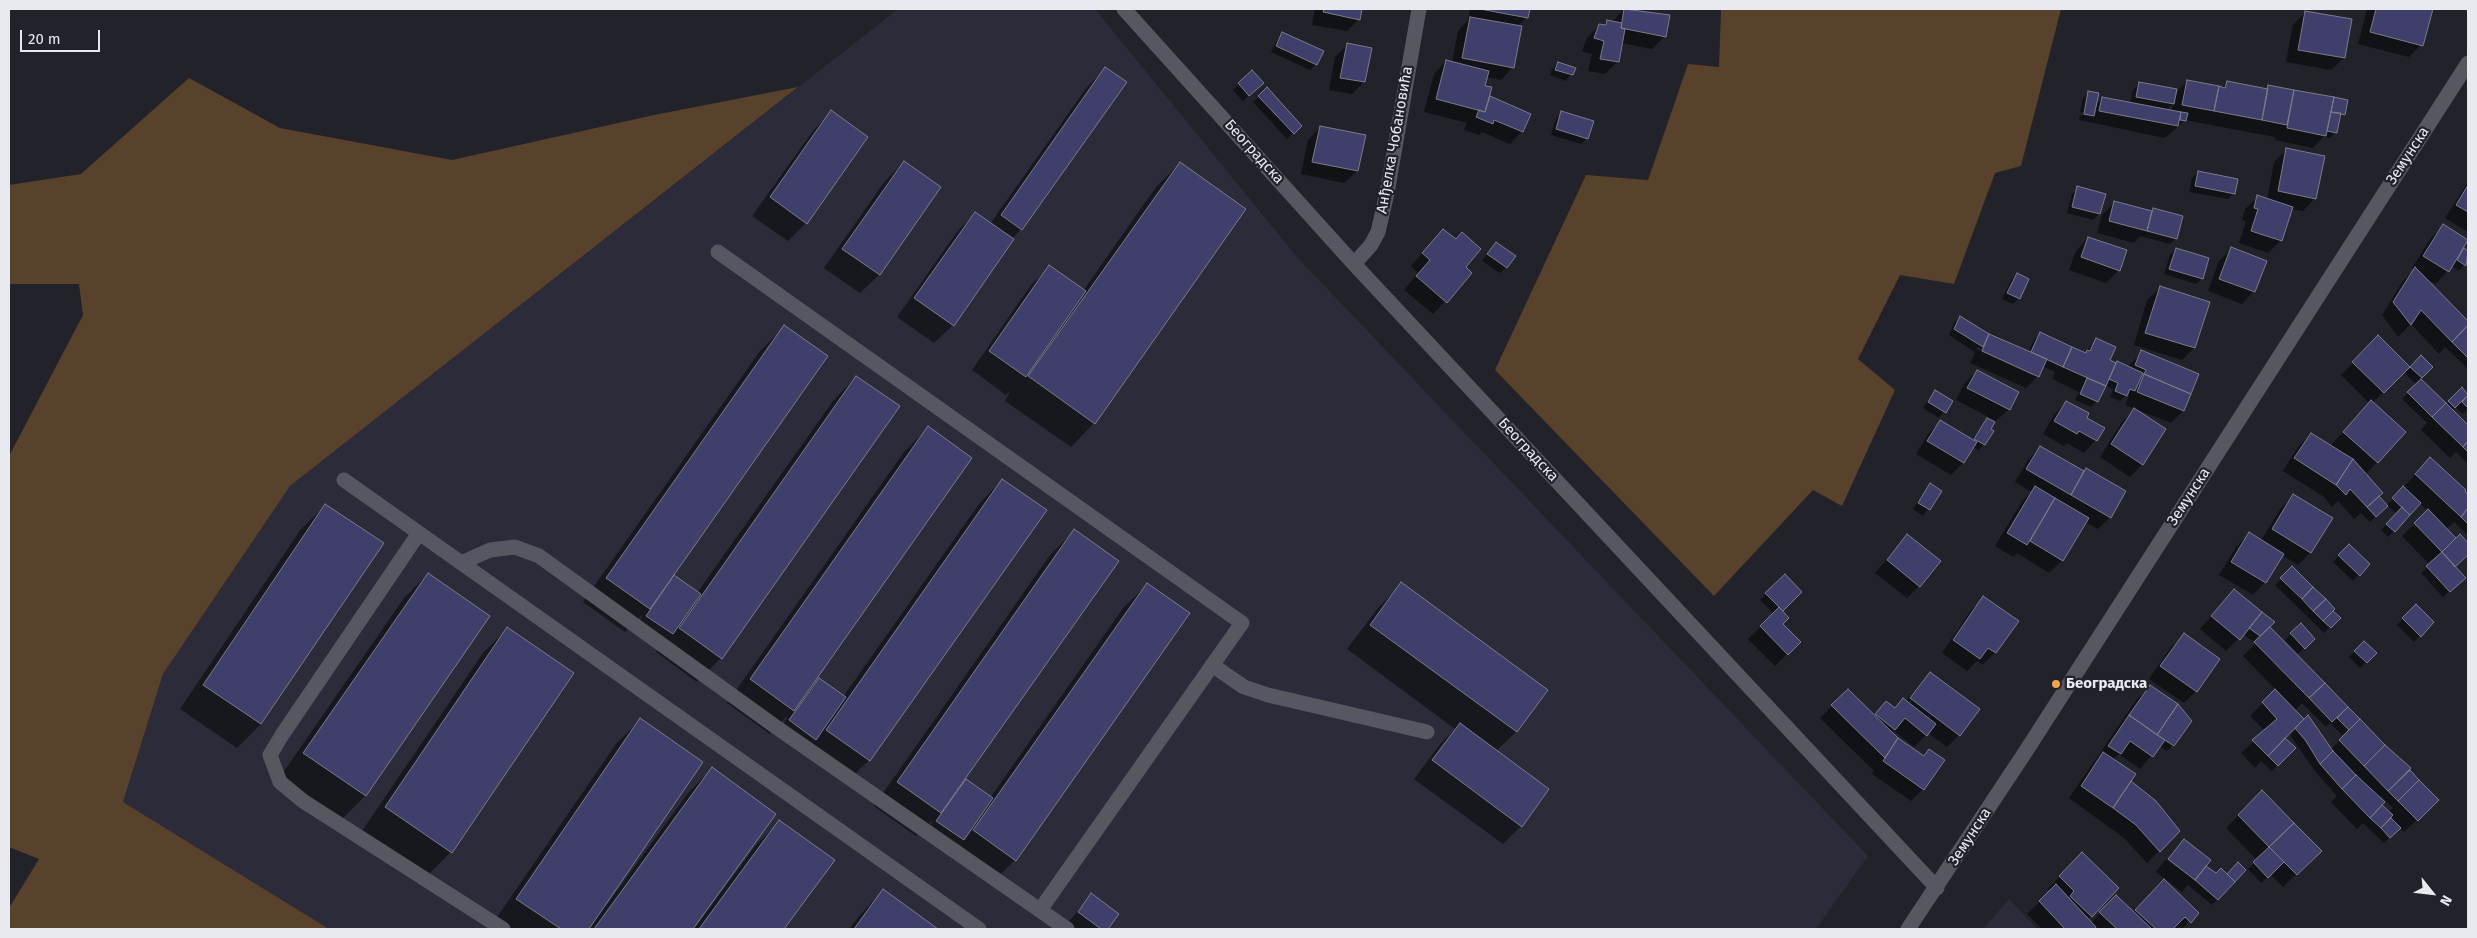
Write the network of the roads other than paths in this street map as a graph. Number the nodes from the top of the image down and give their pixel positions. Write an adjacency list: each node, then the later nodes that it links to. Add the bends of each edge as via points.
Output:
1 (1124, 9): 5 (street, Београдска)
2 (1419, 9): 5 (street, Анђелка Чобановића, via 1378,232)
3 (2468, 63): 11 (street, Земунска)
4 (718, 252): 9 (street, via 1242,623)
5 (1354, 264): 11 (street, Београдска)
6 (344, 480): 7 (street)
7 (419, 533): 8 (street); 13 (street, via 270,756 280,782 303,800)
8 (462, 563): 12 (street, via 490,550 515,547 539,556 776,727); 14 (street)
9 (1212, 665): 10 (street, via 1233,681 1260,692); 12 (street)
10 (1427, 732)
11 (1937, 888): 16 (street, Земунска)
12 (1040, 910): 15 (street)
13 (503, 929)
14 (979, 929)
15 (1068, 929)
16 (1908, 929)

